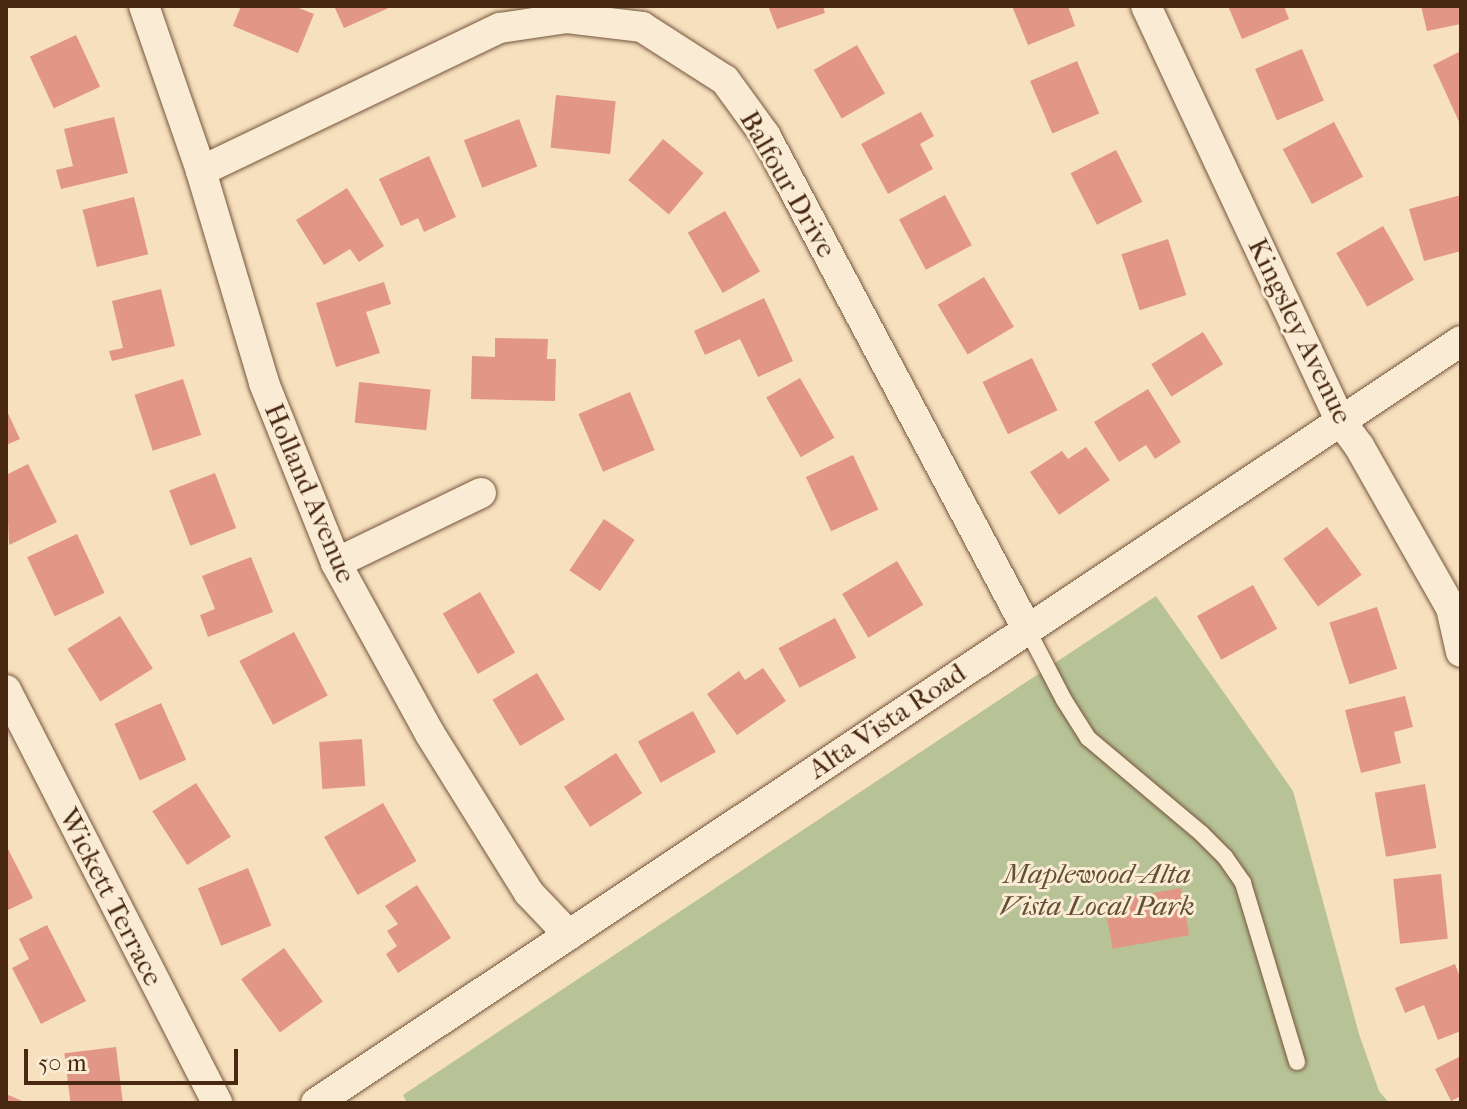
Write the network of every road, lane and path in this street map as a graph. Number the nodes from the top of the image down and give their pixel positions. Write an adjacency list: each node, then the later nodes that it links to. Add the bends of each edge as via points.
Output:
1 (144, 6): 4 (street, Holland Avenue)
2 (1146, 6): 6 (street, Kingsley Avenue)
3 (646, 17): 4 (street, Balfour Drive, via 567,18 500,28); 9 (street, Balfour Drive, via 725,80 765,135)
4 (201, 171): 8 (street, Holland Avenue, via 264,383)
5 (1461, 341): 6 (street, Alta Vista Road)
6 (1341, 422): 9 (street, Alta Vista Road); 10 (street, Kingsley Avenue, via 1451,608)
7 (481, 493): 8 (street)
8 (336, 563): 12 (street, Holland Avenue, via 430,734 529,893)
9 (1026, 627): 12 (street, Alta Vista Road); 13 (lane, via 1088,738 1202,834 1243,883)
10 (1461, 652)
11 (6, 690): 14 (street, Wickett Terrace)
12 (569, 935): 15 (street, Alta Vista Road)
13 (1297, 1062)
14 (217, 1103)
15 (316, 1103)

